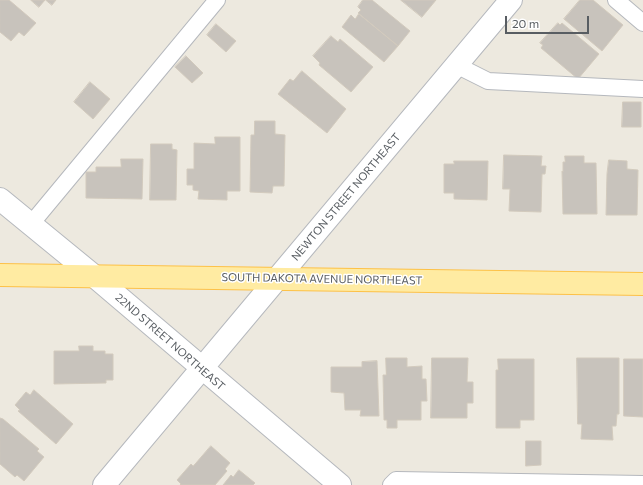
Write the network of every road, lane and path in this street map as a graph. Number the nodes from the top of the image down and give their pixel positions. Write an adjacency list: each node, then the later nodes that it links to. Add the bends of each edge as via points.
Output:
1 (217, 0): 8 (lane)
2 (511, 0): 5 (street, NEWTON STREET NORTHEAST)
3 (616, 0): 4 (lane)
4 (643, 23)
5 (456, 65): 6 (lane, via 488,81); 11 (street, NEWTON STREET NORTHEAST)
6 (643, 89)
7 (0, 199): 8 (street, 22ND STREET NORTHEAST)
8 (31, 224): 10 (street, 22ND STREET NORTHEAST)
9 (0, 275): 10 (main road, SOUTH DAKOTA AVENUE NORTHEAST)
10 (94, 276): 11 (main road, SOUTH DAKOTA AVENUE NORTHEAST); 13 (street, 22ND STREET NORTHEAST)
11 (278, 278): 12 (main road, SOUTH DAKOTA AVENUE NORTHEAST); 13 (street, NEWTON STREET NORTHEAST)
12 (643, 284)
13 (201, 369): 15 (street, NEWTON STREET NORTHEAST); 16 (street, 22ND STREET NORTHEAST)
14 (643, 484): 17 (lane, via 396,480)
15 (104, 485)
16 (340, 485)
17 (391, 485)

